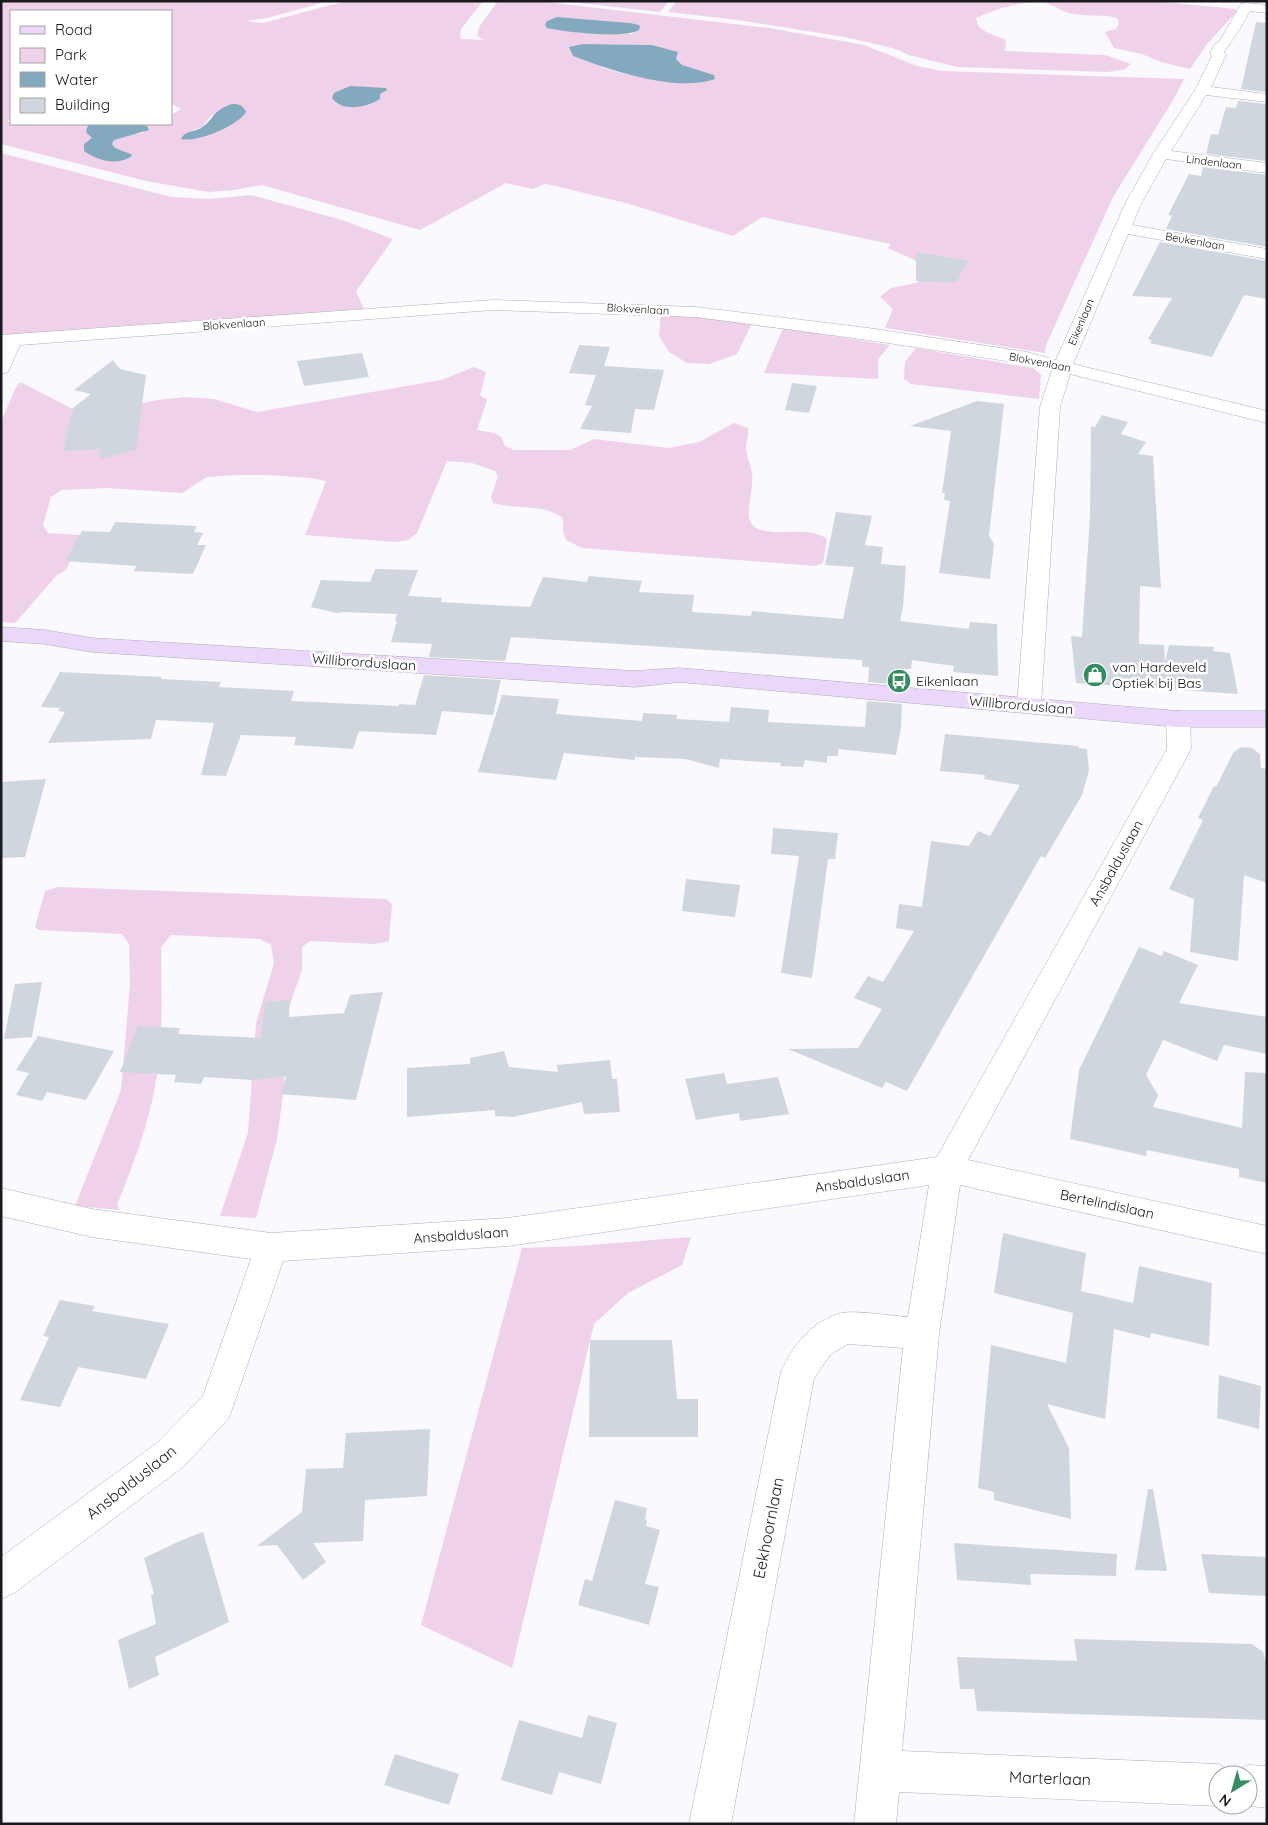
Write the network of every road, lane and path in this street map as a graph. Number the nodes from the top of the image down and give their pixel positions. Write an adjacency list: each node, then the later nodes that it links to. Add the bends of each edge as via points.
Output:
1 (1267, 9): 2 (street, Eikenlaan, via 1246,7 1220,47)
2 (1202, 90): 3 (street); 4 (street, Eikenlaan)
3 (1267, 98)
4 (1161, 154): 5 (street, Lindenlaan); 6 (street, Eikenlaan)
5 (1267, 168)
6 (1123, 228): 7 (street, Beukenlaan); 9 (street, Eikenlaan)
7 (1267, 254)
8 (7, 340): 9 (street, Blokvenlaan, via 373,315 417,309 493,305 586,307 706,313 868,334); 10 (street)
9 (1063, 366): 11 (street, Blokvenlaan); 15 (street, Eikenlaan, via 1050,407)
10 (1, 368)
11 (1267, 417)
12 (1, 634): 13 (main road, Willibrorduslaan)
13 (92, 645): 14 (main road, Willibrorduslaan); 15 (main road, Willibrorduslaan, via 635,679 689,692 723,693 776,685)
14 (1, 649)
15 (1028, 705): 16 (main road, Willibrorduslaan)
16 (1178, 719): 17 (main road, Willibrorduslaan); 18 (street, Ansbalduslaan, via 1179,749)
17 (1267, 719)
18 (947, 1169): 20 (street, Bertelindislaan); 21 (street, Ansbalduslaan, via 508,1232); 22 (street)
19 (1, 1202): 21 (street, Ansbalduslaan, via 92,1223)
20 (1267, 1240)
21 (271, 1247): 23 (street, Ansbalduslaan, via 218,1406 170,1454)
22 (922, 1334): 24 (street); 26 (street, Eekhoornlaan, via 844,1328 819,1343 798,1372)
23 (1, 1580)
24 (882, 1771): 25 (street, Marterlaan); 27 (street)
25 (1208, 1785)
26 (710, 1824)
27 (875, 1824)

